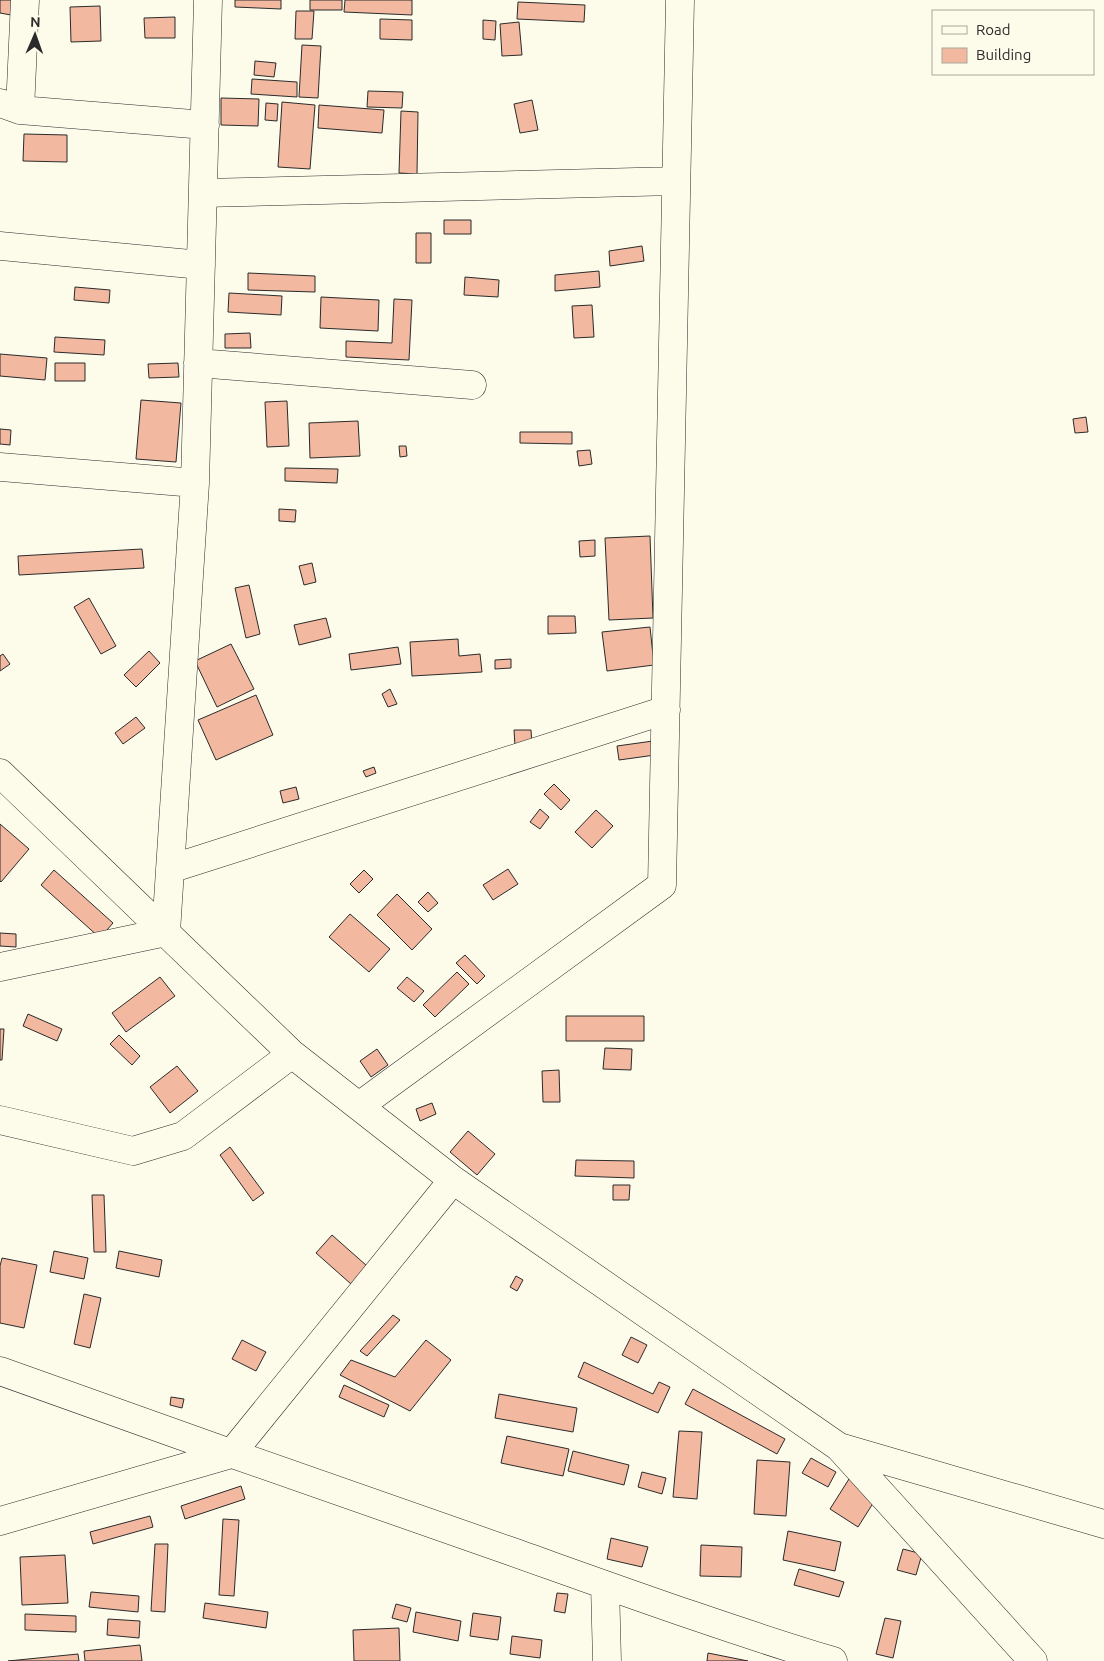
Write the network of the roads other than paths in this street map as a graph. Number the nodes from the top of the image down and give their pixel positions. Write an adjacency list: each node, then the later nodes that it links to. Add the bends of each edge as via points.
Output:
1 (25, 0): 4 (street)
2 (208, 0): 5 (street)
3 (680, 0): 6 (street)
4 (10, 106): 5 (street)
5 (204, 126): 7 (street)
6 (675, 181): 7 (street); 14 (street)
7 (203, 193): 9 (street)
8 (0, 246): 9 (street)
9 (201, 265): 10 (street)
10 (198, 363): 11 (street); 13 (street)
11 (472, 385)
12 (0, 466): 13 (street)
13 (195, 483): 16 (street)
14 (666, 710): 16 (street); 20 (street, via 662,886)
15 (0, 773): 17 (street)
16 (170, 869): 17 (street)
17 (166, 932): 18 (street); 19 (street)
18 (0, 967)
19 (292, 1054): 20 (street); 21 (street, via 183,1136 133,1151)
20 (359, 1106): 22 (street)
21 (0, 1120)
22 (453, 1180): 24 (street); 25 (street)
23 (0, 1371): 25 (street)
24 (839, 1447): 27 (street); 32 (street)
25 (231, 1454): 26 (street); 28 (street)
26 (0, 1520)
27 (1104, 1524)
28 (605, 1585): 29 (street); 30 (street)
29 (775, 1652): 31 (street)
30 (606, 1661)
31 (833, 1661)
32 (1033, 1661)

